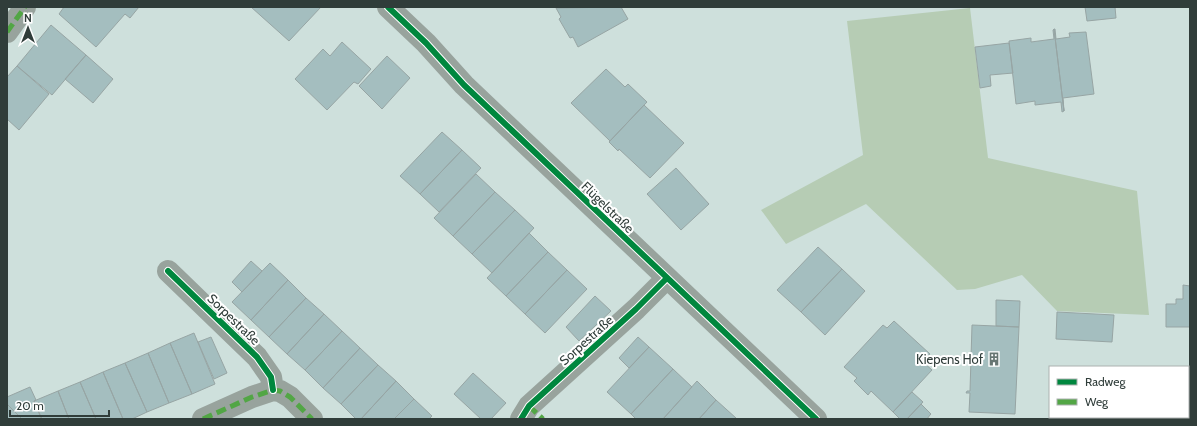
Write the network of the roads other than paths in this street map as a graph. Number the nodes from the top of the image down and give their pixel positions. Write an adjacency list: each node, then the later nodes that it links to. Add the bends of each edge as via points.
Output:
1 (25, 7): 3 (street)
2 (388, 7): 5 (street, Flügelstraße, via 426,43 464,85)
3 (7, 32)
4 (168, 271): 6 (street, Sorpestraße, via 257,357 271,376)
5 (667, 278): 7 (street, Sorpestraße); 10 (street, Flügelstraße)
6 (273, 390): 8 (street); 9 (street, via 280,391 290,398)
7 (531, 415)
8 (203, 419)
9 (312, 419)
10 (816, 419)

